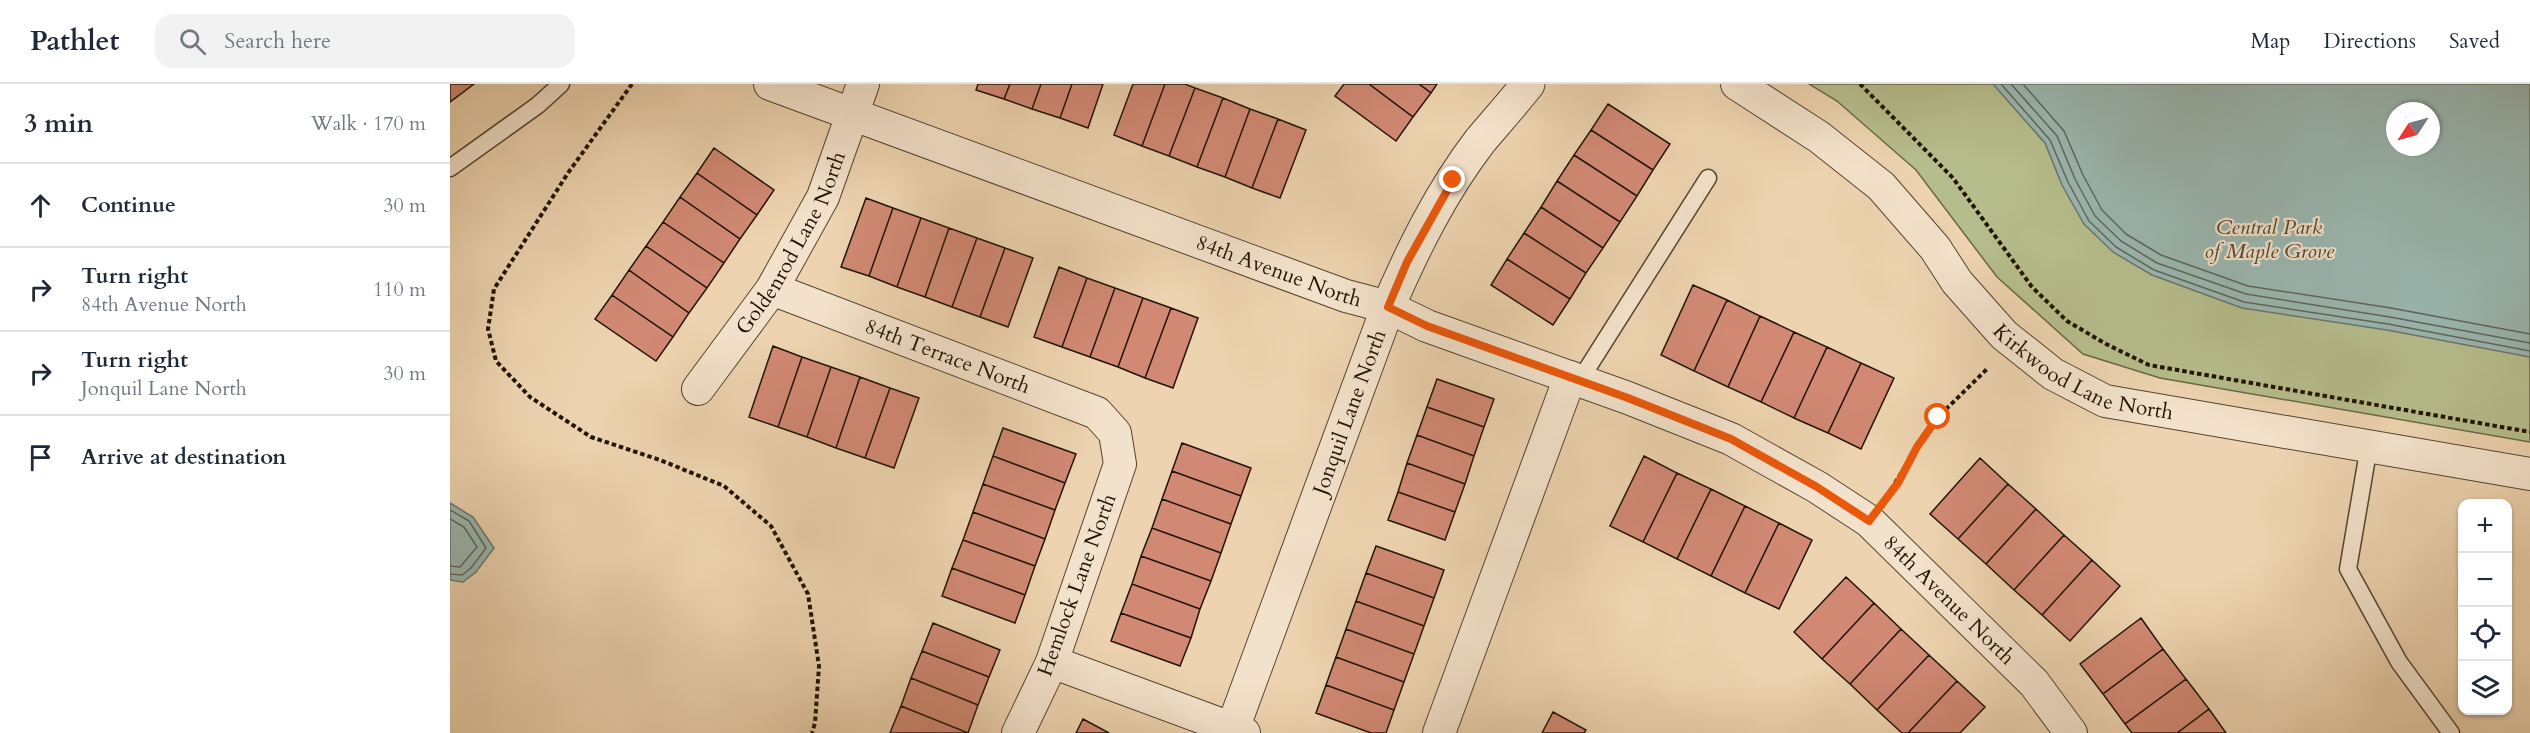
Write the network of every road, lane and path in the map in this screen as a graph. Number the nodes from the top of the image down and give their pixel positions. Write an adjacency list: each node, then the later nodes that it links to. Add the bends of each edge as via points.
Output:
1 (561, 84): 9 (lane)
2 (632, 84): 23 (path, via 568,173 494,289 488,329 496,361 530,397 591,437 724,486 771,526 808,594 819,666)
3 (770, 84): 8 (street, 84th Avenue North)
4 (863, 84): 8 (street, Goldenrod Lane North)
5 (1528, 84): 12 (street, Jonquil Lane North, via 1453,180 1407,262)
6 (1737, 84): 18 (street, Kirkwood Lane North, via 1819,137 1881,186 2004,335 2052,374 2105,401)
7 (1860, 84): 16 (path, via 1953,178 2032,287 2067,321 2106,344 2149,364)
8 (852, 115): 11 (street, Goldenrod Lane North, via 823,197); 12 (street, 84th Avenue North, via 1346,296)
9 (450, 168)
10 (1708, 178): 14 (lane)
11 (772, 289): 15 (street, Goldenrod Lane North); 17 (street, 84th Terrace North, via 1097,413)
12 (1388, 307): 14 (street, 84th Avenue North, via 1427,326); 22 (street, Jonquil Lane North)
13 (1988, 368): 20 (path, via 1938,417 1898,483)
14 (1575, 378): 20 (street, 84th Avenue North, via 1731,439); 25 (street)
15 (698, 389)
16 (2530, 432)
17 (1115, 433): 21 (street, Hemlock Lane North, via 1120,464)
18 (2368, 446): 19 (street, Kirkwood Lane North); 27 (lane, via 2348,569 2399,662)
19 (2530, 474)
20 (1869, 521): 26 (street, 84th Avenue North, via 2034,683)
21 (1052, 662): 22 (street); 24 (street, Hemlock Lane North)
22 (1236, 732)
23 (812, 733)
24 (1018, 733)
25 (1439, 733)
26 (2071, 733)
27 (2451, 733)

